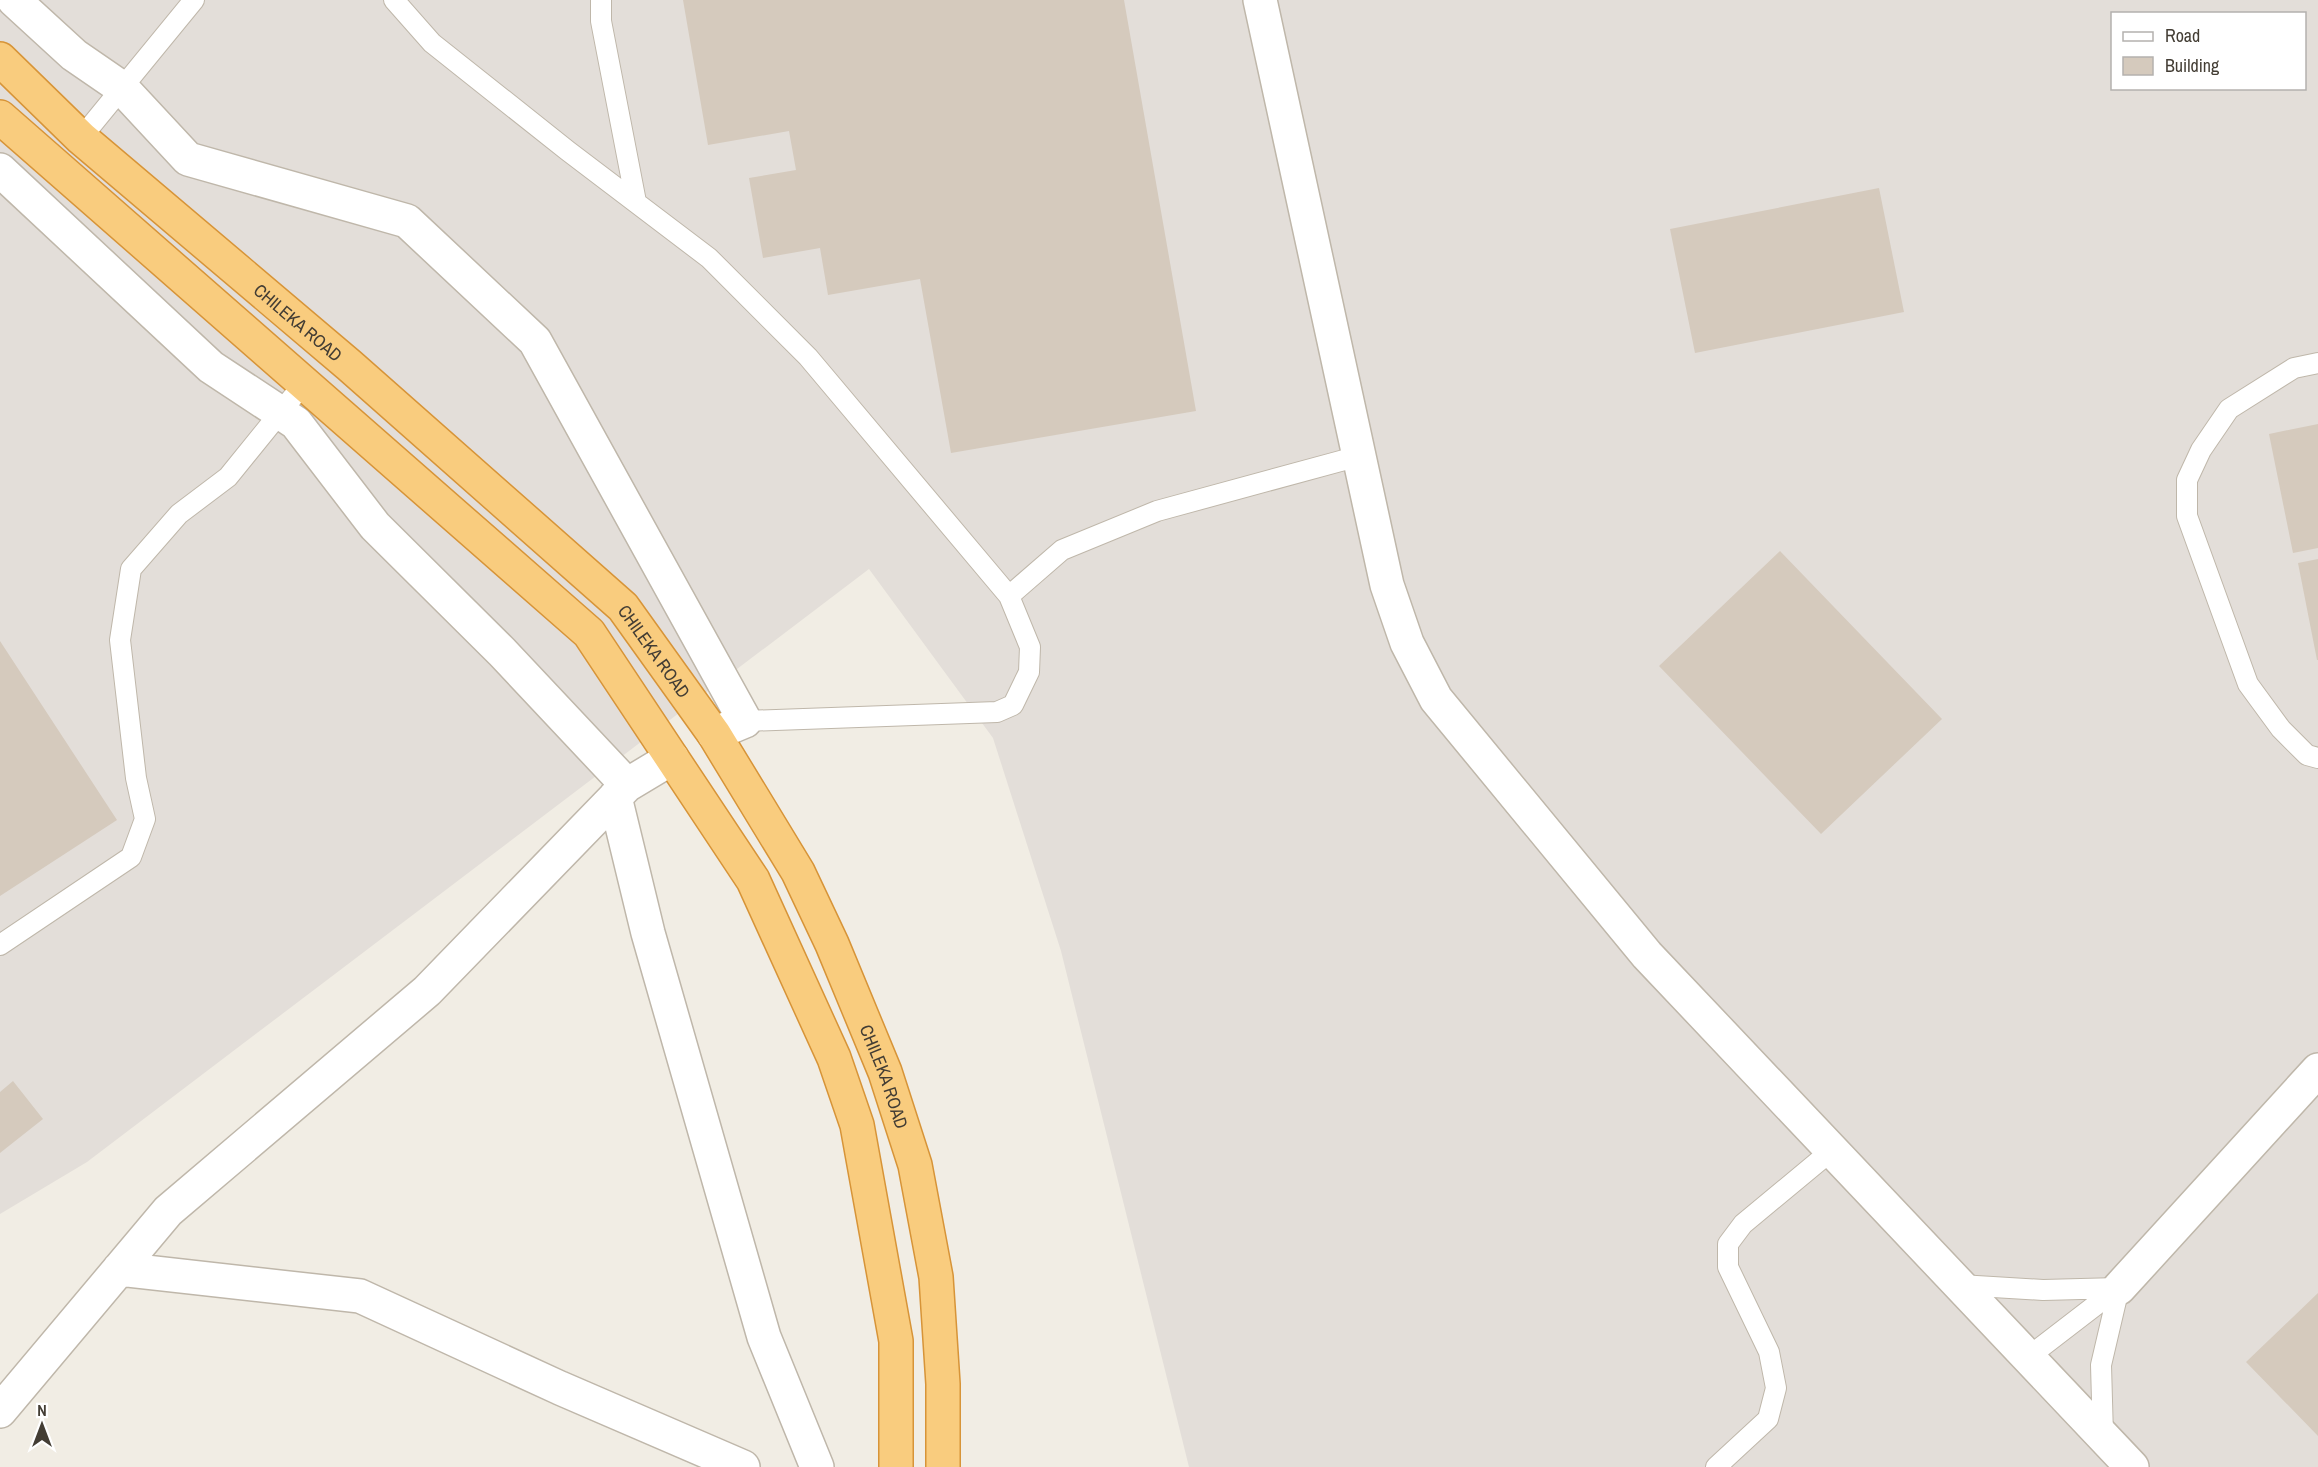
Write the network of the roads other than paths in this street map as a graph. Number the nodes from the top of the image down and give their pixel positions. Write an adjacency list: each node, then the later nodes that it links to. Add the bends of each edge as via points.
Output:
1 (14, 0): 7 (street, via 74,55)
2 (194, 0): 7 (lane)
3 (394, 0): 11 (lane, via 432,43)
4 (602, 0): 11 (lane, via 601,21)
5 (1260, 0): 15 (street)
6 (0, 58): 9 (highway, CHILEKA ROAD)
7 (122, 88): 9 (lane); 17 (street, via 188,159 407,221 535,341)
8 (0, 117): 13 (highway)
9 (81, 138): 18 (highway, CHILEKA ROAD, via 349,365 623,607)
10 (0, 170): 14 (street, via 211,367)
11 (636, 202): 16 (lane, via 709,258 808,357)
12 (2318, 363): 20 (lane, via 2294,368 2229,409 2200,450 2187,480 2187,516 2248,684 2281,729 2307,755)
13 (305, 382): 14 (lane); 19 (highway, via 589,633)
14 (281, 413): 21 (street, via 296,423 375,526 502,652); 22 (lane, via 228,477 179,514 131,569 120,640 136,778 145,819 131,857)
15 (1359, 456): 16 (lane, via 1156,511 1062,550); 24 (street, via 1388,585 1407,643 1436,699 1647,955)
16 (1009, 596): 17 (lane, via 1030,647 1029,672 1013,705 997,712)
17 (745, 721): 18 (street)
18 (714, 734): 34 (highway, CHILEKA ROAD, via 798,872 885,1072 915,1165 936,1277 944,1384)
19 (672, 758): 21 (street); 33 (highway, via 753,880 834,1058 856,1125 896,1341)
20 (2318, 758)
21 (621, 791): 25 (street, via 427,991 168,1211); 32 (street, via 648,933 764,1337)
22 (0, 945)
23 (2318, 1070): 27 (street)
24 (1831, 1150): 26 (street); 35 (lane, via 1743,1224 1728,1244 1728,1268 1769,1352 1776,1388 1768,1419)
25 (119, 1269): 29 (street); 31 (street, via 360,1296)
26 (1959, 1285): 27 (lane, via 2043,1290); 28 (street)
27 (2119, 1288): 28 (lane); 30 (lane, via 2101,1365)
28 (2027, 1358): 30 (street)
29 (0, 1411)
30 (2103, 1436): 36 (street)
31 (743, 1467)
32 (817, 1467)
33 (896, 1467)
34 (943, 1467)
35 (1716, 1467)
36 (2132, 1467)

